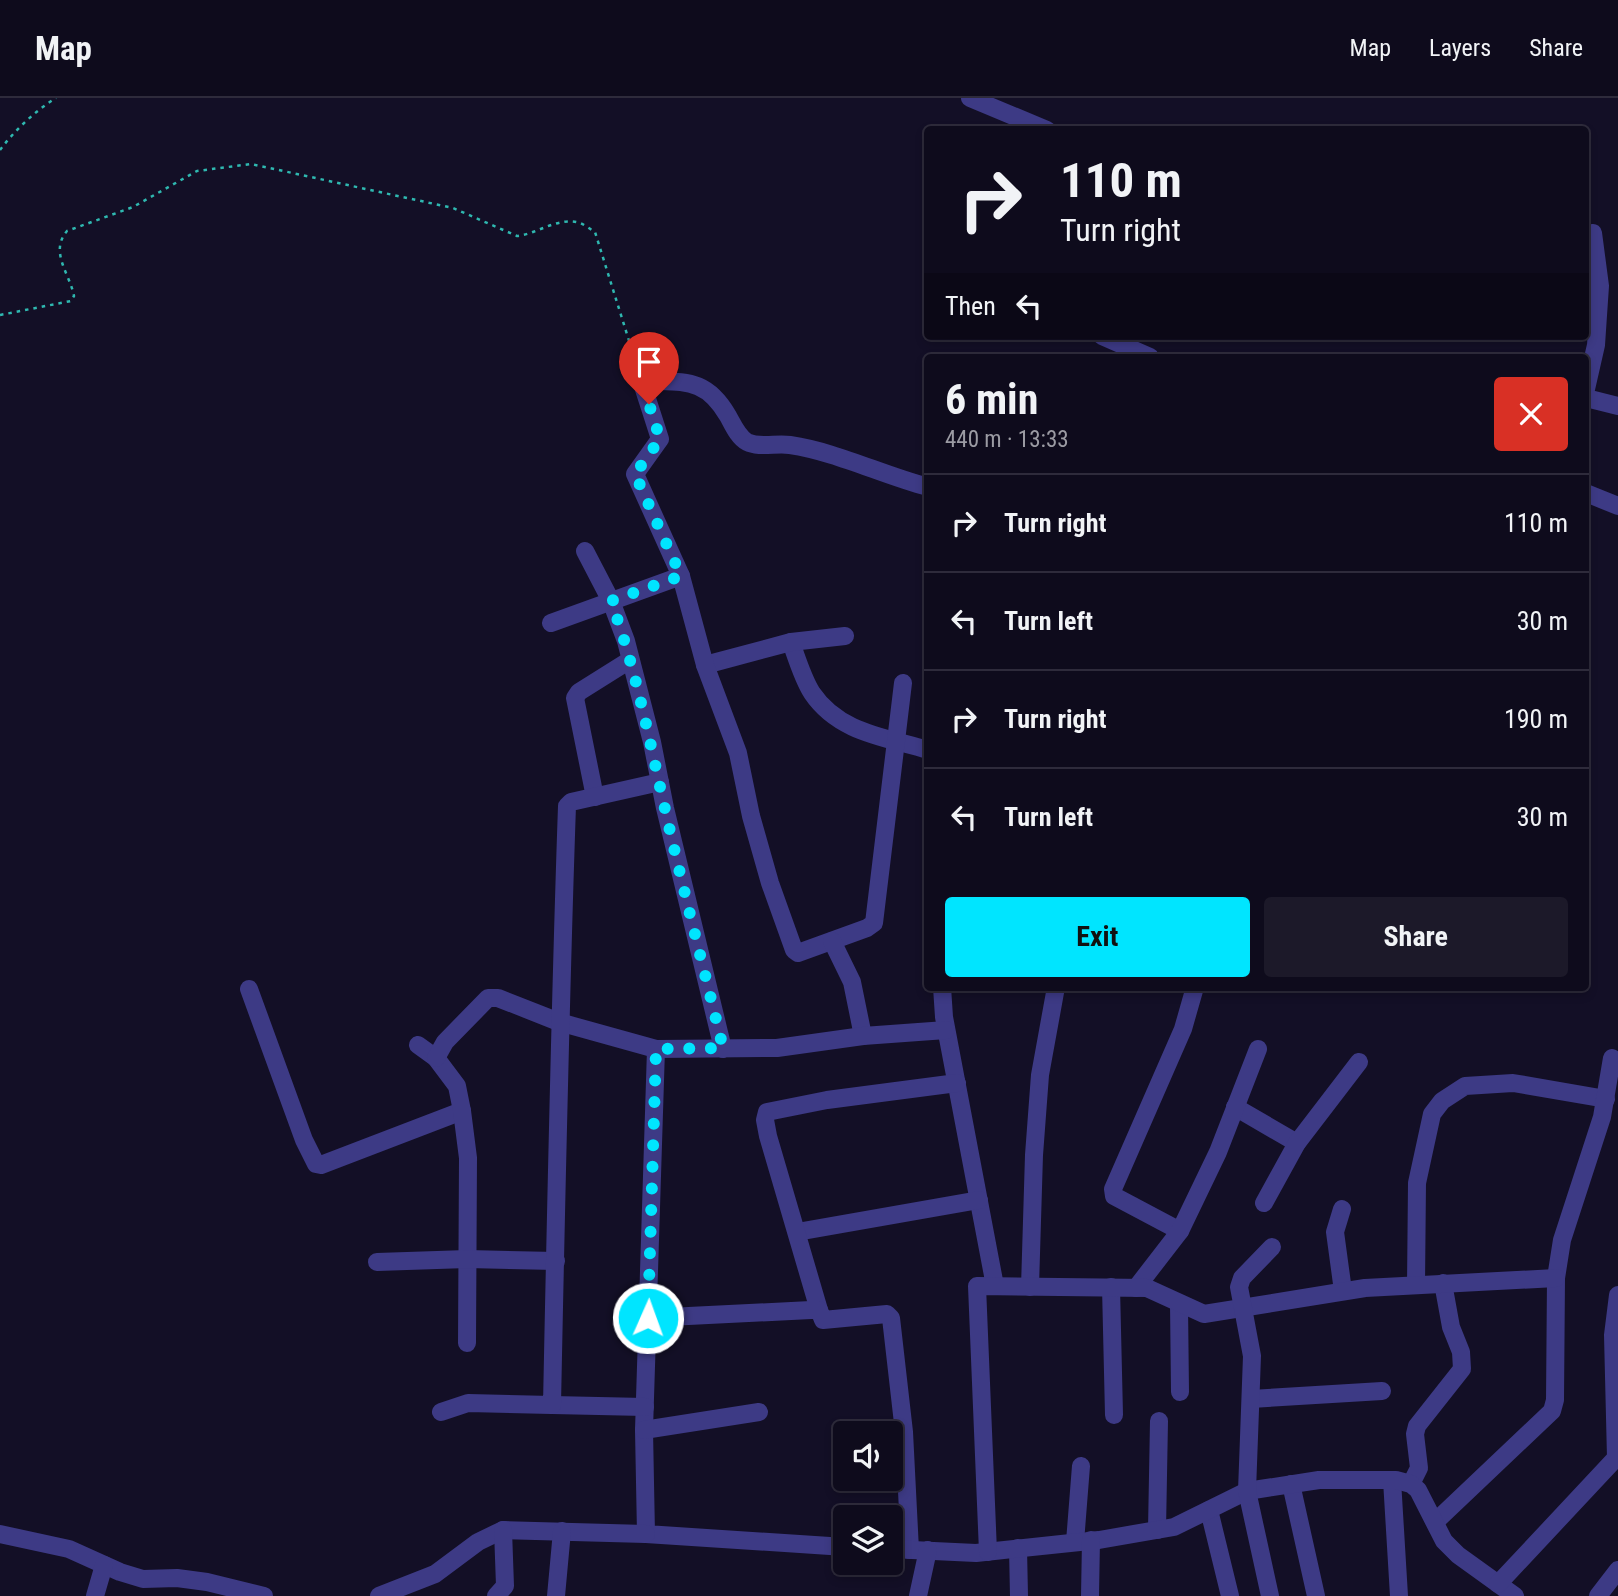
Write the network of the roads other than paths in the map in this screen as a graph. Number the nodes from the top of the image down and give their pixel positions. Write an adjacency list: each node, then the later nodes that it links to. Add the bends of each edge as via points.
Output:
1 (970, 98): 2 (street)
2 (1037, 126)
3 (1593, 233): 6 (street, via 1600,286)
4 (1111, 340): 5 (street)
5 (1143, 354)
6 (1589, 376)
7 (1589, 399): 8 (street)
8 (1618, 406)
9 (924, 486): 13 (street, via 790,445 748,442 710,391 641,380 660,439 635,474)
10 (1589, 494): 11 (street)
11 (1618, 506)
12 (585, 551): 14 (street)
13 (681, 576): 14 (street); 19 (street)
14 (611, 601): 15 (street); 18 (street)
15 (551, 623)
16 (845, 636): 17 (street)
17 (791, 642): 19 (street); 21 (street, via 811,692 828,714 851,728)
18 (630, 660): 23 (street); 24 (street, via 575,698)
19 (705, 665): 25 (street, via 738,754 770,883 794,950 798,953)
20 (903, 683): 21 (street)
21 (896, 741): 22 (street); 25 (street, via 874,923)
22 (924, 749)
23 (660, 782): 24 (street); 34 (street)
24 (595, 797): 30 (street, via 567,806)
25 (832, 940): 32 (street, via 852,982)
26 (249, 989): 43 (street, via 316,1164)
27 (942, 991): 31 (street)
28 (1055, 991): 58 (street, via 1040,1074)
29 (1194, 991): 48 (street, via 1183,1029 1113,1189 1114,1196)
30 (559, 1022): 35 (street); 37 (street, via 488,998 445,1042); 52 (street)
31 (946, 1030): 32 (street); 40 (street)
32 (863, 1036): 34 (street, via 777,1048)
33 (418, 1045): 37 (street)
34 (723, 1048): 35 (street)
35 (656, 1049): 66 (street)
36 (1258, 1049): 42 (street)
37 (436, 1058): 43 (street, via 457,1086)
38 (1612, 1058): 41 (street)
39 (1359, 1062): 44 (street)
40 (957, 1083): 45 (street); 49 (street, via 767,1112 768,1136)
41 (1606, 1100): 54 (street, via 1562,1240); 56 (street, via 1513,1083 1465,1086 1442,1101 1432,1114 1417,1183)
42 (1235, 1107): 44 (street); 48 (street)
43 (462, 1111): 51 (street, via 468,1158)
44 (1297, 1143): 46 (street)
45 (979, 1200): 49 (street); 57 (street)
46 (1264, 1203)
47 (1342, 1209): 61 (street, via 1335,1233)
48 (1180, 1231): 60 (street)
49 (797, 1232): 65 (street)
50 (1272, 1247): 64 (street, via 1242,1278 1238,1287)
51 (467, 1259): 52 (street); 53 (street); 67 (street)
52 (556, 1261): 71 (street)
53 (377, 1262)
54 (1556, 1278): 55 (street); 84 (street, via 1552,1411)
55 (1443, 1283): 56 (street); 81 (street, via 1462,1369 1417,1426 1419,1468)
56 (1416, 1285): 61 (street)
57 (995, 1286): 58 (street); 96 (street, via 977,1286)
58 (1030, 1287): 59 (street)
59 (1111, 1287): 60 (street); 75 (street)
60 (1136, 1288): 63 (street, via 1147,1288)
61 (1343, 1291): 64 (street)
62 (1618, 1295): 99 (street, via 1613,1335 1616,1458)
63 (1179, 1304): 64 (street, via 1203,1314); 69 (street)
64 (1244, 1307): 70 (street, via 1252,1356)
65 (819, 1310): 66 (street); 94 (street, via 823,1321 887,1314 891,1318 904,1432)
66 (648, 1318): 72 (street)
67 (467, 1343)
68 (1382, 1391): 70 (street)
69 (1180, 1392)
70 (1251, 1399): 82 (street)
71 (552, 1405): 72 (street); 73 (street, via 468,1403)
72 (645, 1407): 77 (street)
73 (441, 1412)
74 (759, 1412): 77 (street)
75 (1114, 1415)
76 (1159, 1421): 86 (street)
77 (644, 1430): 89 (street)
78 (1081, 1466): 90 (street)
79 (1392, 1480): 80 (street); 81 (street); 111 (street)
80 (1291, 1484): 82 (street); 110 (street)
81 (1411, 1484): 84 (street)
82 (1247, 1491): 83 (street); 109 (street)
83 (1209, 1510): 86 (street); 108 (street)
84 (1435, 1522): 99 (street, via 1458,1555)
85 (503, 1530): 87 (street); 102 (street, via 478,1542 435,1574); 103 (street, via 505,1586)
86 (1157, 1530): 90 (street)
87 (562, 1531): 89 (street); 104 (street)
88 (0, 1534): 97 (street, via 69,1549)
89 (646, 1534): 91 (street)
90 (1083, 1541): 92 (street); 107 (street)
91 (833, 1546)
92 (1018, 1549): 96 (street); 106 (street)
93 (903, 1550): 94 (street)
94 (909, 1550): 95 (street)
95 (928, 1550): 96 (street); 105 (street)
96 (988, 1552)
97 (104, 1565): 100 (street); 101 (street, via 143,1579 207,1582)
98 (1618, 1570): 113 (street)
99 (1498, 1584): 112 (street)
100 (95, 1596)
101 (264, 1596)
102 (379, 1596)
103 (496, 1596)
104 (556, 1596)
105 (918, 1596)
106 (1019, 1596)
107 (1090, 1596)
108 (1230, 1596)
109 (1270, 1596)
110 (1315, 1596)
111 (1399, 1596)
112 (1516, 1596)
113 (1598, 1596)

